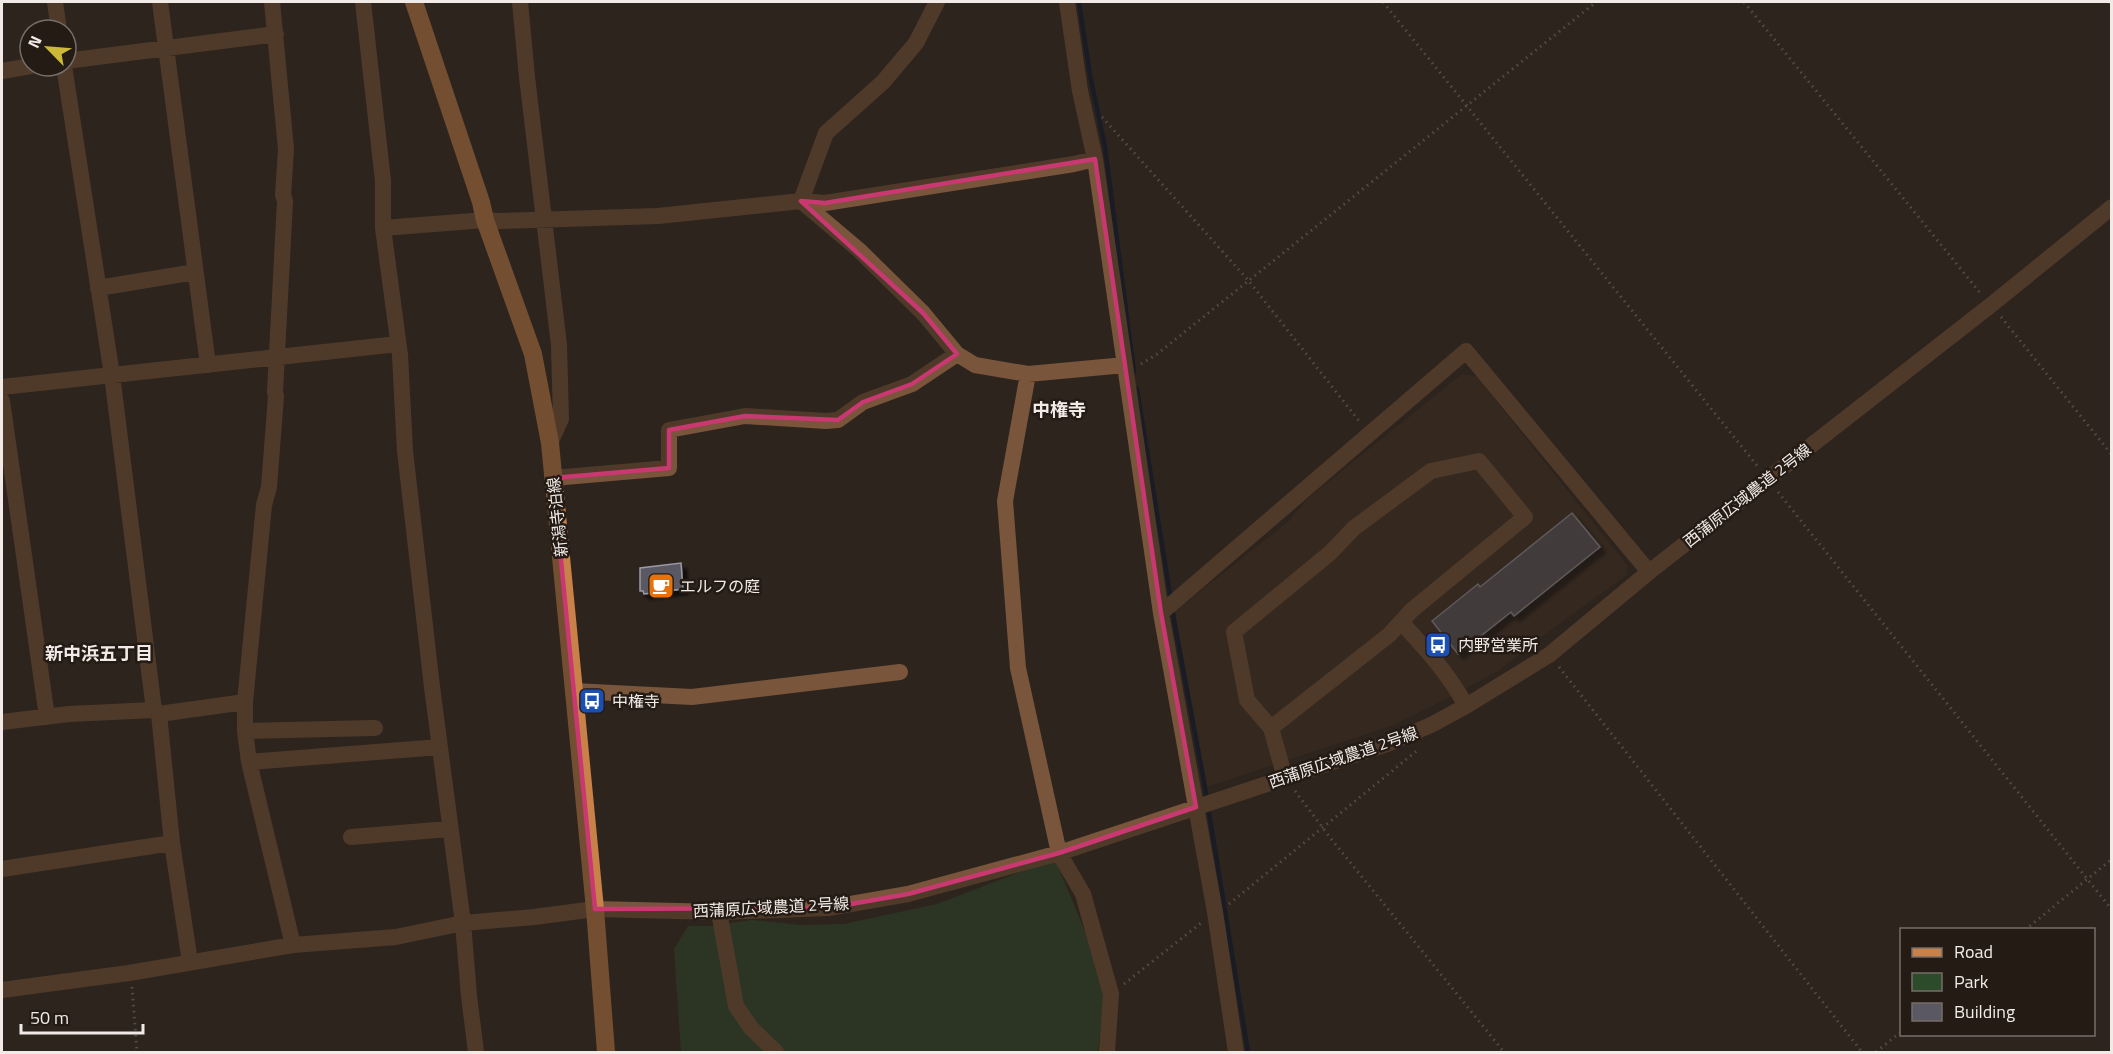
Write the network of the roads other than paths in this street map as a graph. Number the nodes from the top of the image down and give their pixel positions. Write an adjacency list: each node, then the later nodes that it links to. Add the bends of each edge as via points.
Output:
1 (55, 2): 9 (street)
2 (160, 2): 11 (street)
3 (272, 2): 10 (street)
4 (363, 2): 21 (street, via 383,181)
5 (414, 2): 20 (main road, 新潟寺泊線)
6 (520, 2): 19 (street)
7 (937, 2): 17 (street, via 915,43 890,74 826,134)
8 (1067, 2): 16 (street)
9 (57, 18)
10 (276, 34): 11 (street); 26 (street, via 286,149)
11 (166, 48): 12 (street); 22 (street)
12 (78, 59)
13 (18, 68): 14 (street)
14 (2, 71)
15 (66, 78): 23 (street)
16 (1095, 159): 17 (street, via 825,203); 28 (street)
17 (801, 201): 19 (street, via 658,216); 25 (street, via 859,250 923,313)
18 (2112, 207): 35 (street, 西蒲原広域農道 2号線)
19 (544, 219): 20 (street); 33 (street, via 559,345 561,419)
20 (485, 220): 21 (street); 33 (main road, 新潟寺泊線, via 533,354)
21 (383, 228): 24 (street)
22 (195, 272): 23 (street); 27 (street)
23 (98, 288): 30 (street)
24 (398, 344): 26 (street); 48 (street, via 405,451)
25 (957, 354): 29 (street, via 975,365); 34 (street, via 912,384 863,402 838,420 745,416 669,430 669,468)
26 (278, 357): 27 (street); 40 (street, via 269,487)
27 (208, 364): 30 (street)
28 (1125, 365): 29 (street); 36 (street)
29 (1028, 374): 55 (street, via 1005,501 1018,668)
30 (112, 375): 31 (street); 42 (street)
31 (2, 387)
32 (2, 401): 43 (street)
33 (550, 443): 34 (main road, 新潟寺泊線)
34 (554, 478): 39 (main road, 新潟寺泊線)
35 (1649, 572): 36 (street, via 1466,351); 41 (street, 西蒲原広域農道 2号線, via 1550,655)
36 (1161, 613): 51 (street)
37 (1401, 622): 41 (street, via 1428,651); 46 (street); 46 (street, via 1525,517 1479,461 1431,471 1354,528 1330,553 1234,632 1246,700)
38 (900, 672): 39 (street, via 692,697)
39 (574, 691): 57 (main road, 新潟寺泊線)
40 (245, 702): 42 (street); 47 (street)
41 (1466, 706): 50 (street, 西蒲原広域農道 2号線, via 1390,742)
42 (156, 712): 43 (street); 54 (street)
43 (47, 717): 44 (street)
44 (2, 722)
45 (375, 728): 47 (street)
46 (1271, 728): 50 (street)
47 (245, 731): 49 (street)
48 (440, 747): 49 (street); 52 (street)
49 (249, 762): 60 (street)
50 (1285, 778): 51 (street, 西蒲原広域農道 2号線)
51 (1196, 807): 55 (street, 西蒲原広域農道 2号線); 67 (street)
52 (450, 828): 53 (street); 59 (street)
53 (351, 837)
54 (172, 843): 56 (street); 61 (street)
55 (1059, 853): 58 (street, 西蒲原広域農道 2号線, via 908,894 828,908); 66 (street, via 1083,894 1111,993)
56 (2, 869)
57 (595, 909): 58 (street, 西蒲原広域農道 2号線); 59 (street, 西蒲原広域農道 2号線); 64 (main road, 新潟寺泊線)
58 (719, 912): 65 (street, via 736,1006)
59 (463, 923): 60 (street, 西蒲原広域農道 2号線, via 396,937); 63 (street)
60 (293, 945): 61 (street, 西蒲原広域農道 2号線)
61 (190, 962): 62 (street, 西蒲原広域農道 2号線)
62 (2, 990)
63 (476, 1053)
64 (606, 1053)
65 (776, 1053)
66 (1107, 1053)
67 (1236, 1053)

